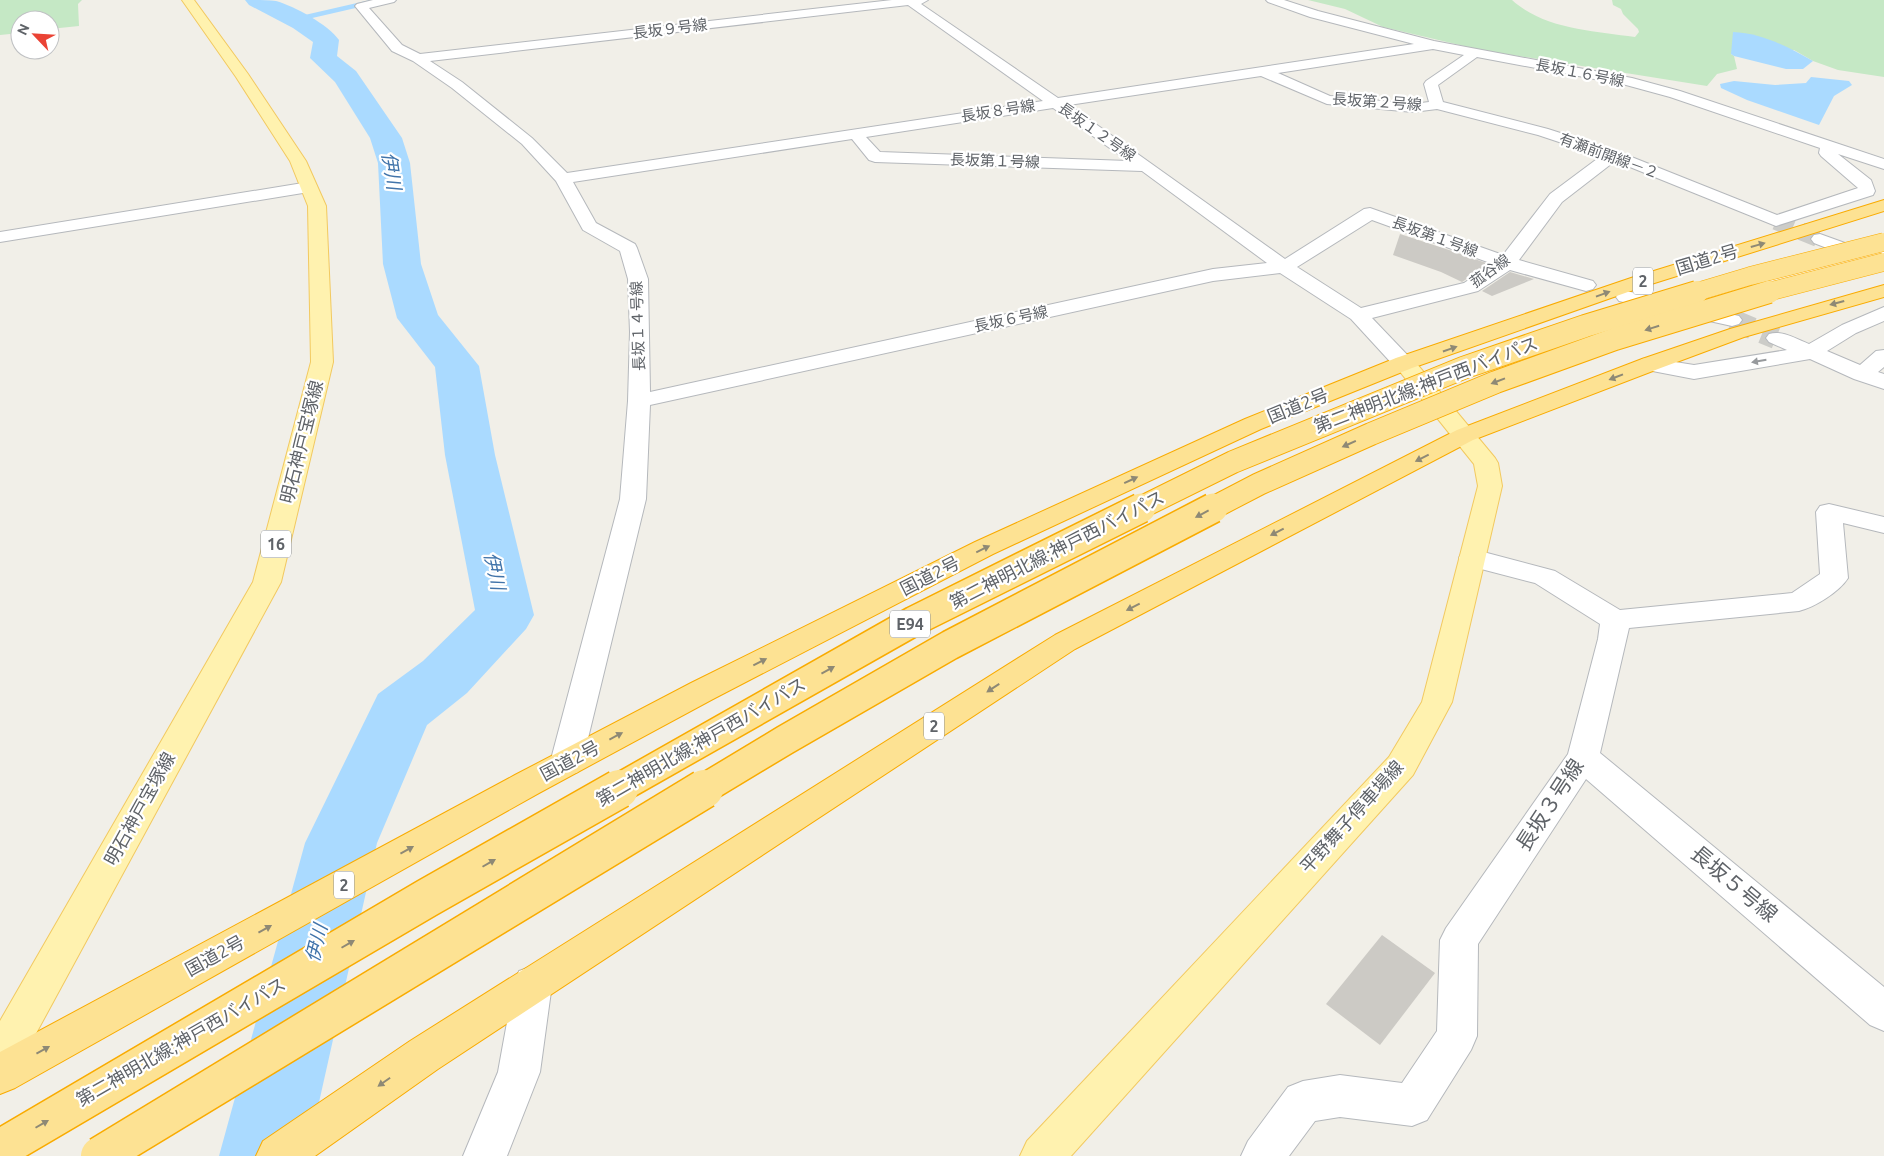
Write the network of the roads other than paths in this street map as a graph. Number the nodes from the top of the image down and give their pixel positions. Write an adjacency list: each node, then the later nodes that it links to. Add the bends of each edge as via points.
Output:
1 (188, 0): 17 (main road, 明石神戸宝塚線 / 16, via 298,161)
2 (390, 0): 7 (street, 長坂１４号線, via 361,6 397,48)
3 (913, 0): 7 (street, 長坂９号線); 9 (street, 長坂１２号線)
4 (1272, 0): 5 (street, 長坂１６号線)
5 (1433, 45): 6 (street, 長坂１６号線); 8 (street, 長坂８号線)
6 (1473, 54): 10 (street, via 1431,84); 12 (street, 長坂１６号線, via 1627,81 1676,94)
7 (418, 58): 16 (street, 長坂１４号線, via 526,141)
8 (1262, 71): 9 (street, 長坂８号線); 10 (street, 長坂第２号線, via 1327,100 1413,108)
9 (1054, 102): 11 (street, 長坂８号線); 15 (street, 長坂１２号線)
10 (1437, 105): 13 (street, 有瀬前開線－２, via 1543,132)
11 (856, 133): 15 (street, 長坂第１号線, via 875,157); 16 (street, 長坂８号線)
12 (1828, 146): 13 (street, 有瀬前開線－２, via 1827,153 1865,184 1867,191 1776,221); 14 (street, 長坂１６号線)
13 (1613, 155): 23 (street, 菰谷線, via 1556,198)
14 (1884, 164)
15 (1146, 166): 24 (street, 長坂１２号線)
16 (563, 179): 39 (street, 長坂１４号線, via 589,226 628,248 638,279)
17 (309, 186): 20 (street); 48 (main road, 明石神戸宝塚線 / 16, via 317,206 322,362 267,582)
18 (1884, 205): 35 (highway, 国道2号 / 2, one-way to 18, via 1705,260)
19 (1370, 213): 23 (street, 長坂第１号線); 24 (street, 長坂６号線)
20 (0, 237)
21 (1820, 239): 22 (street)
22 (1880, 254): 28 (street, via 1801,273); 50 (highway, 第二神明北線;神戸西バイパス / E94, one-way to 22, bridge, via 427,898 914,622 1233,462 1463,368 1575,329 1750,276); 51 (highway, 第二神明北線;神戸西バイパス / E94, one-way to 51, bridge, via 1615,339 1496,382 1259,484 950,645 785,740)
23 (1507, 263): 25 (street, 長坂第１号線); 30 (street, 菰谷線, via 1471,287)
24 (1284, 266): 30 (street, 長坂１２号線); 39 (street, 長坂６号線, via 1213,275)
25 (1586, 285)
26 (1884, 291): 36 (highway, 2, one-way to 36, via 1765,325)
27 (1626, 298): 28 (street)
28 (1686, 310): 31 (street)
29 (1884, 313): 33 (street)
30 (1358, 315): 35 (street, 長坂１２号線)
31 (1732, 320)
32 (1776, 338): 33 (street)
33 (1809, 353): 36 (street, one-way to 36, via 1694,372); 37 (street)
34 (1884, 356): 37 (street)
35 (1404, 364): 40 (main road, 平野舞子停車場線); 45 (highway, 国道2号 / 2, one-way to 35, via 993,544 1253,424)
36 (1650, 364): 40 (highway, 2, one-way to 40)
37 (1862, 374): 38 (street)
38 (1884, 382)
39 (639, 401): 45 (street, 長坂１４号線, via 633,499)
40 (1465, 435): 42 (main road, 平野舞子停車場線, via 1486,463 1490,486); 46 (highway, 2, one-way to 46, via 1065,642)
41 (1884, 524): 43 (street, via 1829,512 1834,578 1799,602)
42 (1472, 558): 43 (street, via 1545,578); 54 (main road, 平野舞子停車場線, via 1437,702 1400,766)
43 (1615, 620): 44 (street, 長坂３号線)
44 (1583, 756): 47 (street, 長坂５号線); 55 (street, 長坂３号線, via 1459,940 1457,1036 1412,1105 1340,1096 1303,1102)
45 (566, 763): 49 (highway, 国道2号 / 2, one-way to 45)
46 (533, 984): 52 (highway, 2, one-way to 52, via 424,1054); 53 (street, via 520,1072)
47 (1884, 1012)
48 (0, 1060)
49 (0, 1074)
50 (0, 1149)
51 (100, 1156)
52 (278, 1156)
53 (485, 1156)
54 (1042, 1156)
55 (1263, 1156)

